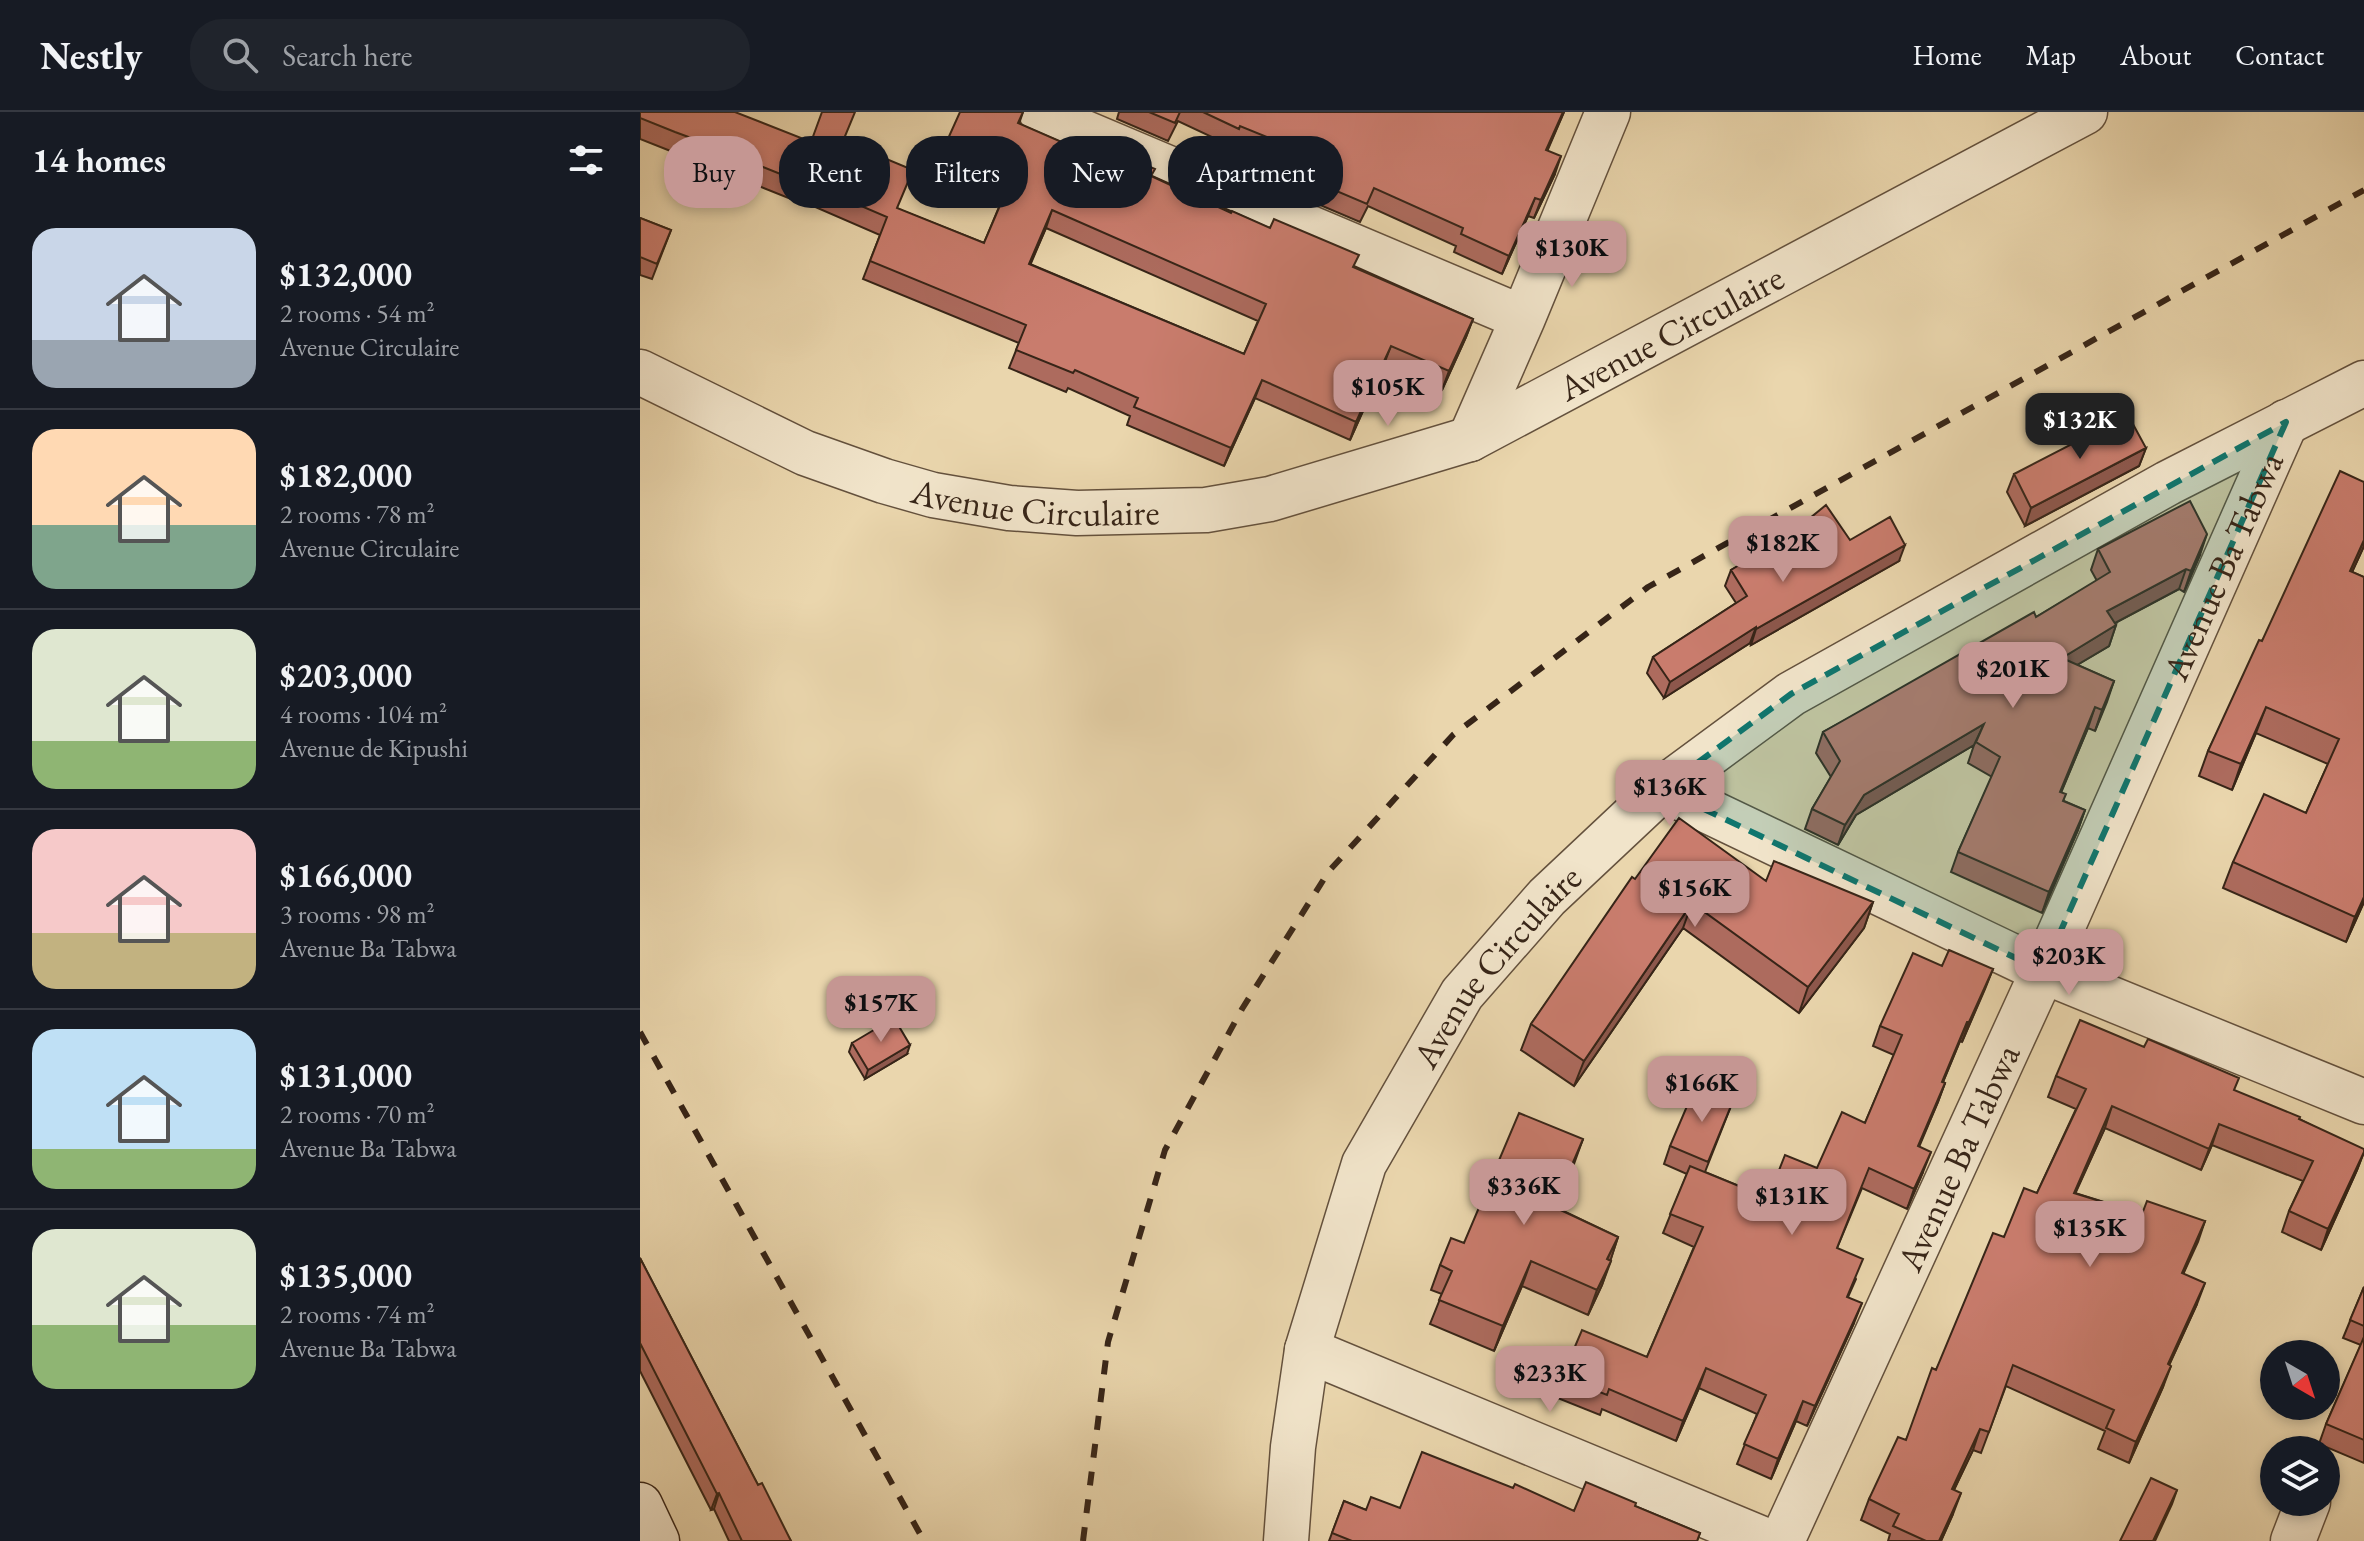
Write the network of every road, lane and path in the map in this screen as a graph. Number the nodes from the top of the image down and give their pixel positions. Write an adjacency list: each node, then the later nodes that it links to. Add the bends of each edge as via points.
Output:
1 (1041, 112): 4 (street)
2 (1608, 112): 4 (street)
3 (2085, 112): 8 (street, Avenue Circulaire)
4 (1523, 318): 8 (street)
5 (640, 372): 8 (street, Avenue Circulaire, via 805,453 933,495 1009,508 1077,513 1206,510 1270,499)
6 (2357, 394): 7 (street, Avenue Circulaire)
7 (2286, 422): 9 (street, Avenue Circulaire, via 1791,694); 10 (street, Avenue Ba Tabwa)
8 (1470, 439)
9 (1662, 789): 10 (street); 12 (street, Avenue Circulaire, via 1547,897 1462,994 1364,1164)
10 (2043, 971): 11 (street); 18 (street, Avenue Ba Tabwa)
11 (2364, 1102)
12 (1307, 1350): 16 (street, Avenue Circulaire); 17 (street)
13 (640, 1505): 15 (street)
14 (2303, 1516): 19 (street)
15 (657, 1541)
16 (1286, 1541)
17 (1767, 1541)
18 (1782, 1541)
19 (2293, 1541)

